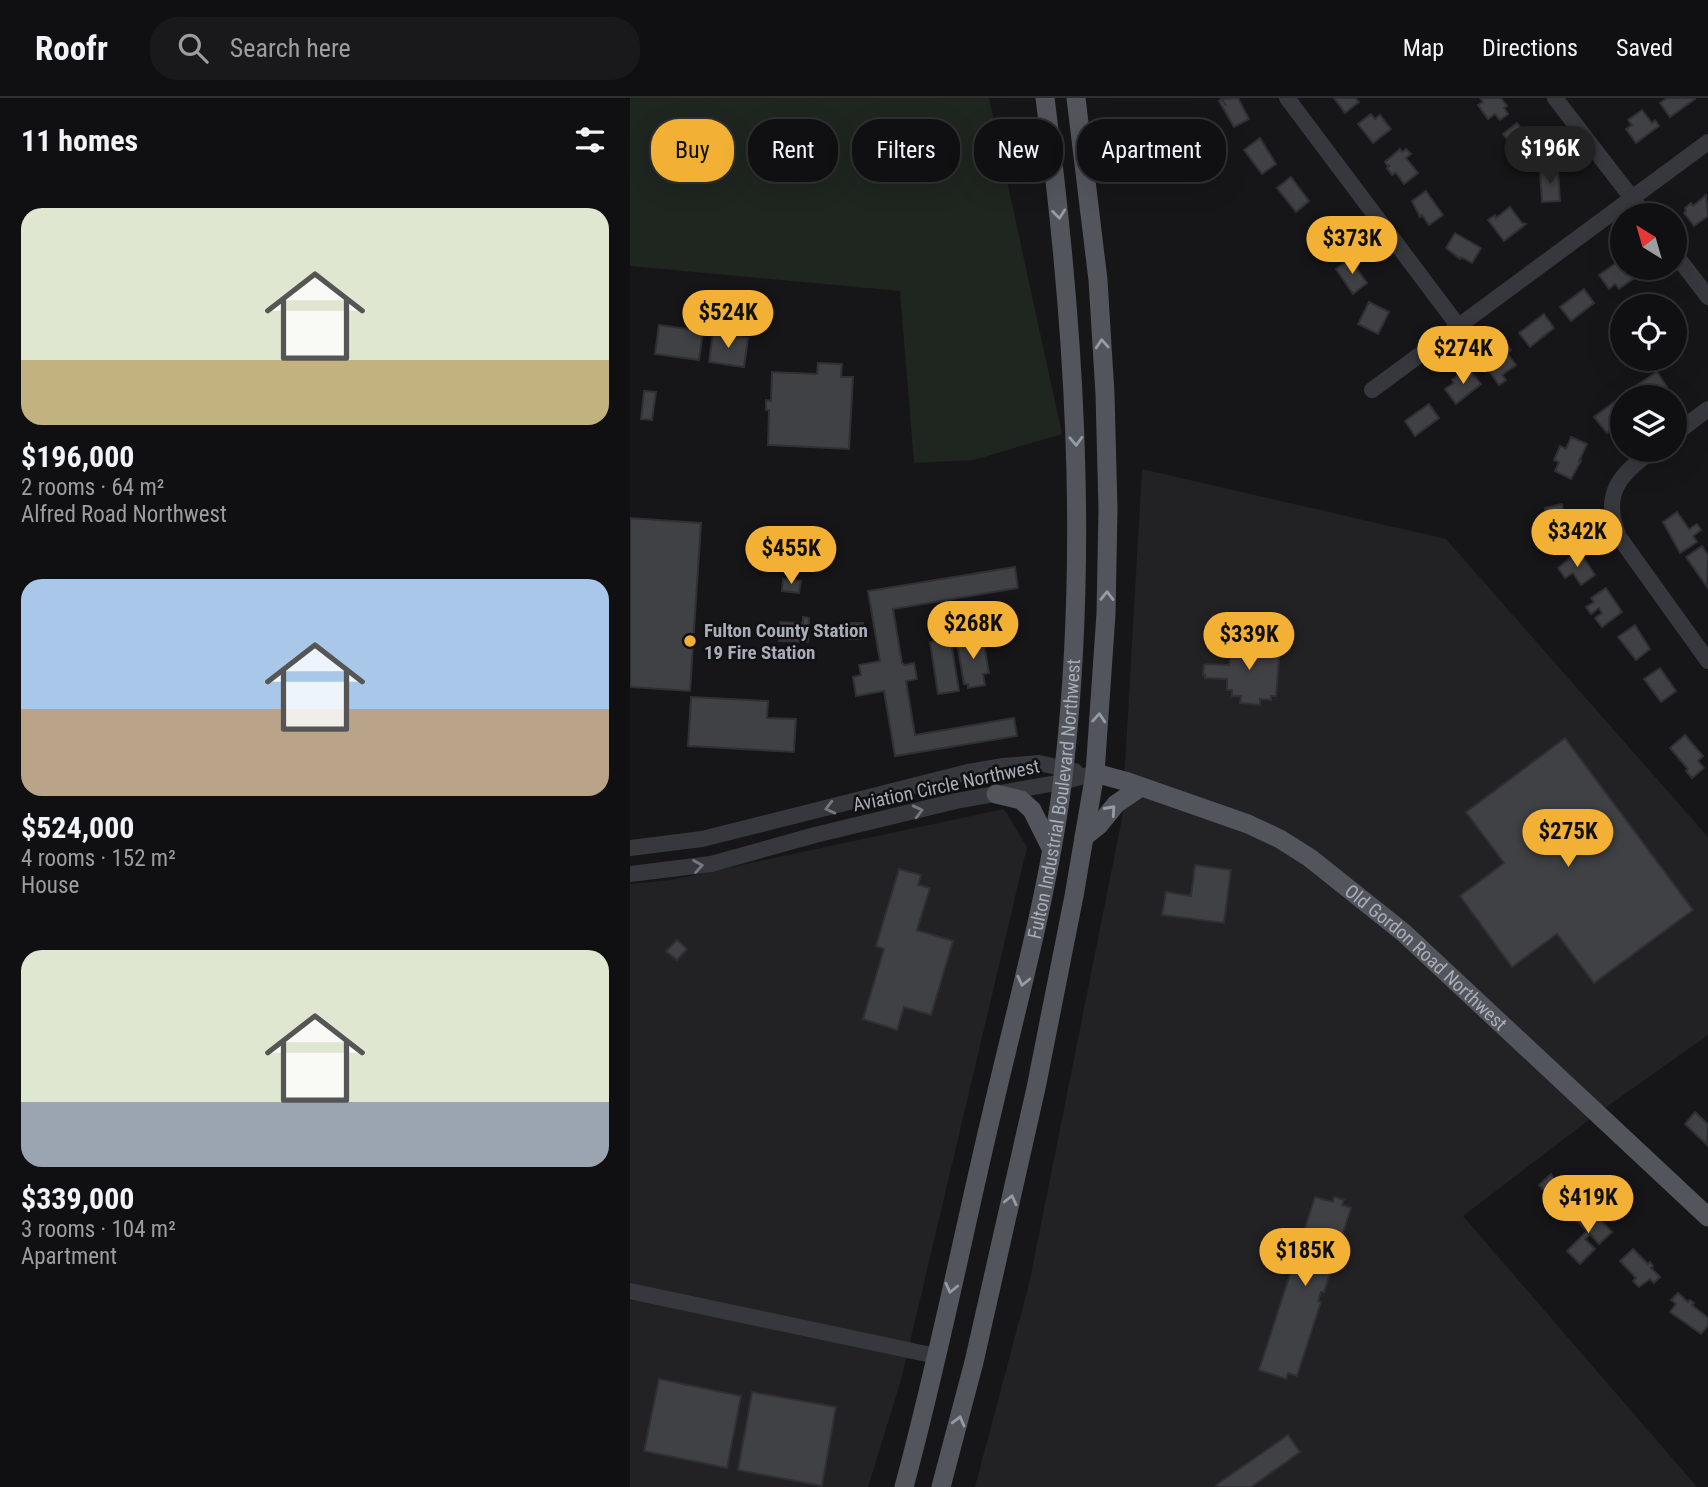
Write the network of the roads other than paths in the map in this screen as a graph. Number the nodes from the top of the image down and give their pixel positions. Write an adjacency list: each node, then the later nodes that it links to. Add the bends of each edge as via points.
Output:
1 (1045, 98): 17 (main road, Fulton Industrial Boulevard Northwest, one-way to 17, via 1075,400 1076,620)
2 (1076, 98): 16 (main road, Fulton Industrial Boulevard Northwest, one-way to 2, via 1106,614 1105,394 1098,280)
3 (1287, 98): 10 (street)
4 (1555, 98): 6 (street)
5 (1708, 142): 6 (street)
6 (1632, 198): 7 (street); 10 (street)
7 (1636, 203)
8 (1687, 270): 9 (street)
9 (1708, 297)
10 (1458, 327): 11 (street)
11 (1372, 390)
12 (1708, 409): 13 (street)
13 (1687, 425)
14 (1637, 462): 15 (street, via 1618,482 1612,501 1613,521 1619,537)
15 (1708, 661)
16 (1095, 773): 17 (street, Aviation Circle Northwest); 18 (main road, Old Gordon Road Northwest); 20 (main road, Fulton Industrial Boulevard Northwest)
17 (1063, 776): 19 (street, Aviation Circle Northwest); 21 (street, Aviation Circle Northwest, one-way to 21, via 1039,763 1003,765 702,839); 22 (main road, Fulton Industrial Boulevard Northwest)
18 (1141, 787): 20 (main road, one-way to 18, via 1116,804); 24 (main road, Old Gordon Road Northwest, via 1248,824 1310,858 1404,933)
19 (996, 794): 22 (main road, via 1021,800 1032,810); 23 (street, Aviation Circle Northwest, one-way to 19, via 711,864)
20 (1084, 837): 28 (main road, Fulton Industrial Boulevard Northwest, one-way to 20, via 1036,1088)
21 (630, 848)
22 (1051, 848): 26 (main road, Fulton Industrial Boulevard Northwest, one-way to 26)
23 (630, 874)
24 (1708, 1217)
25 (630, 1291): 26 (street)
26 (936, 1356): 27 (main road, Fulton Industrial Boulevard Northwest)
27 (904, 1487)
28 (941, 1487)

